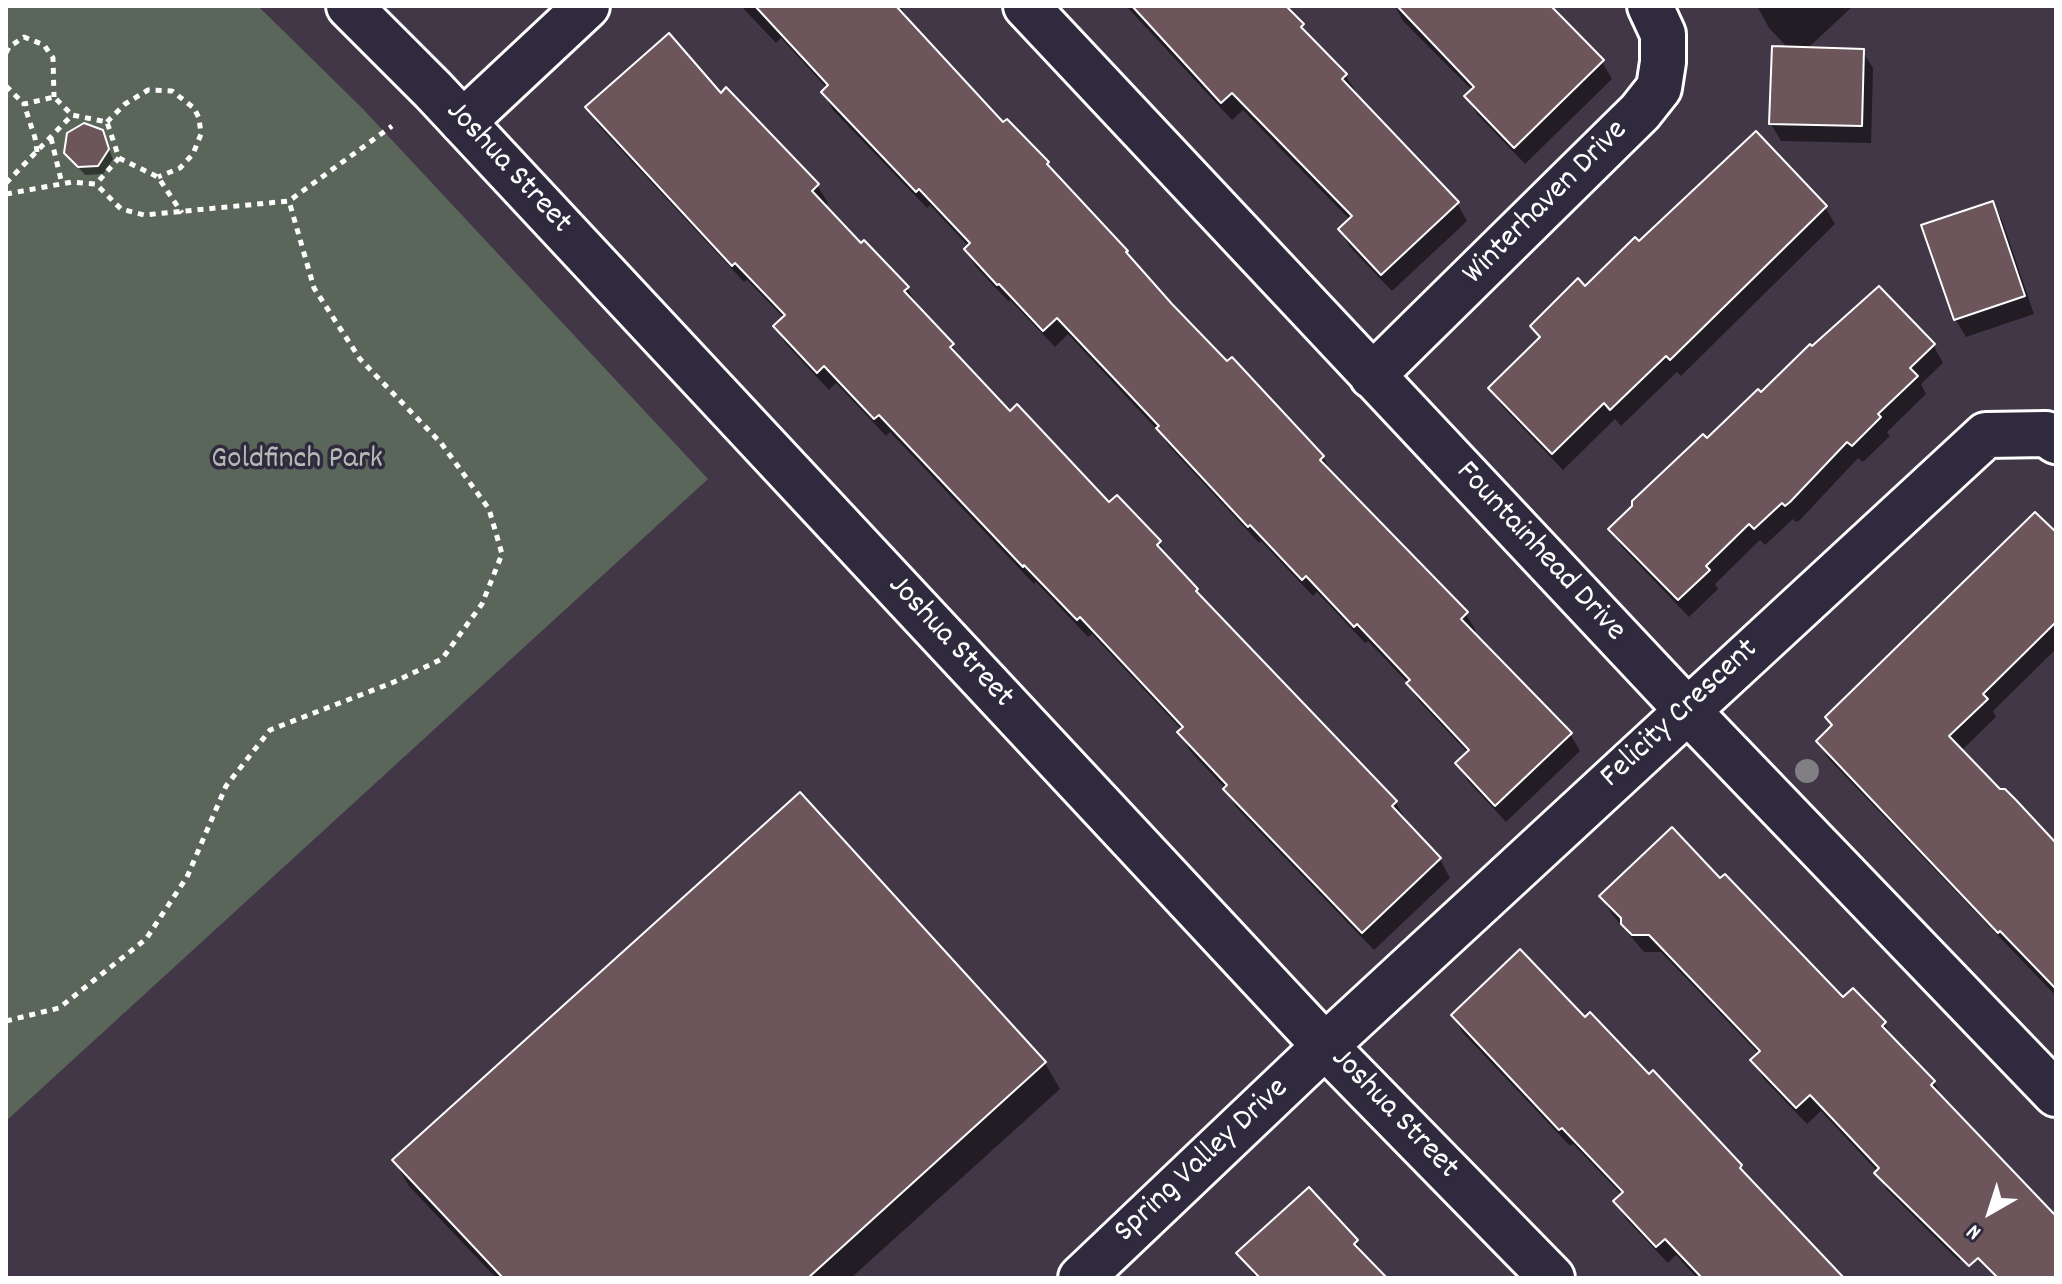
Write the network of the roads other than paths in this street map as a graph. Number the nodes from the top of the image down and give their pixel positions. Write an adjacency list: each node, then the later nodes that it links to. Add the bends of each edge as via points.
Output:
1 (349, 6): 5 (street, Joshua Street)
2 (587, 6): 5 (street)
3 (1026, 6): 6 (street, Fountainhead Drive)
4 (1650, 6): 6 (street, Winterhaven Drive, via 1663,34 1659,88)
5 (463, 122): 9 (street, Joshua Street)
6 (1372, 376): 8 (street, Fountainhead Drive)
7 (2056, 441): 8 (street, Felicity Crescent, via 2046,434 1986,435)
8 (1687, 710): 9 (street, Felicity Crescent); 10 (street, Fountainhead Drive)
9 (1325, 1046): 11 (street, Spring Valley Drive); 12 (street, Joshua Street)
10 (2056, 1094)
11 (1081, 1278)
12 (1552, 1278)

